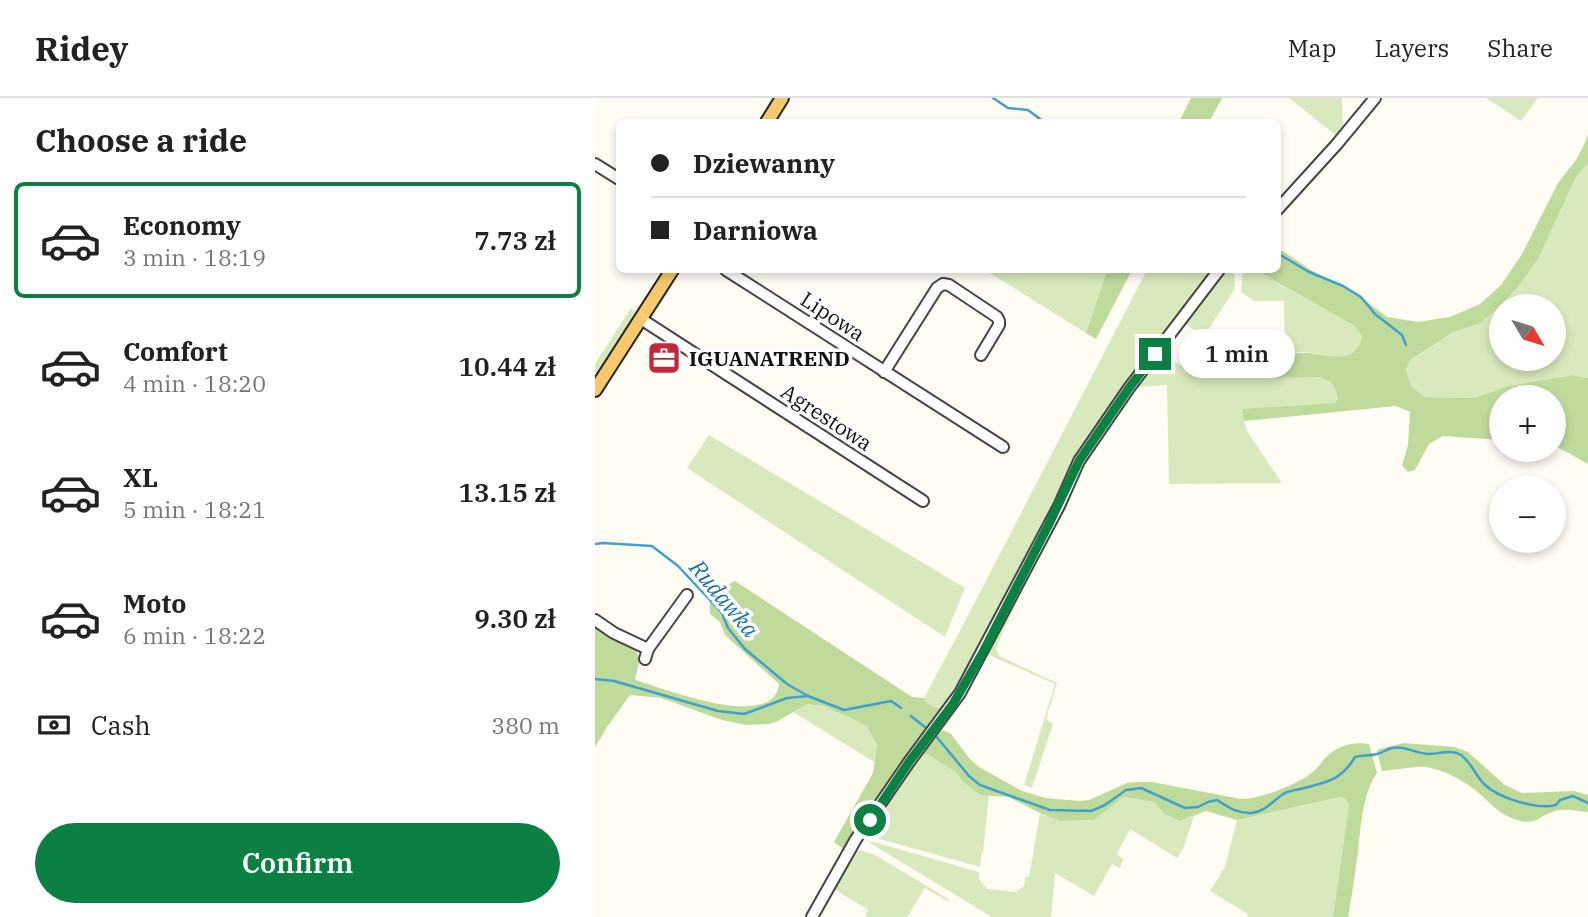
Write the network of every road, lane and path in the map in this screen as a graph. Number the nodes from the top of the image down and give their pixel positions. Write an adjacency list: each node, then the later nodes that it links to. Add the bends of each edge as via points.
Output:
1 (782, 98): 3 (main road)
2 (1375, 98): 6 (street)
3 (769, 119)
4 (595, 164): 5 (street)
5 (616, 177)
6 (1281, 206)
7 (671, 273): 10 (main road)
8 (731, 273): 12 (street, Lipowa)
9 (1217, 273): 18 (street, via 1079,461 953,704 856,839)
10 (641, 319): 13 (main road); 15 (street, Agrestowa)
11 (981, 355): 12 (street, via 999,325 997,317 943,284)
12 (884, 372): 14 (street, Lipowa)
13 (595, 390)
14 (1003, 447)
15 (923, 501)
16 (687, 595): 17 (street, via 647,654)
17 (595, 620)
18 (812, 917)

